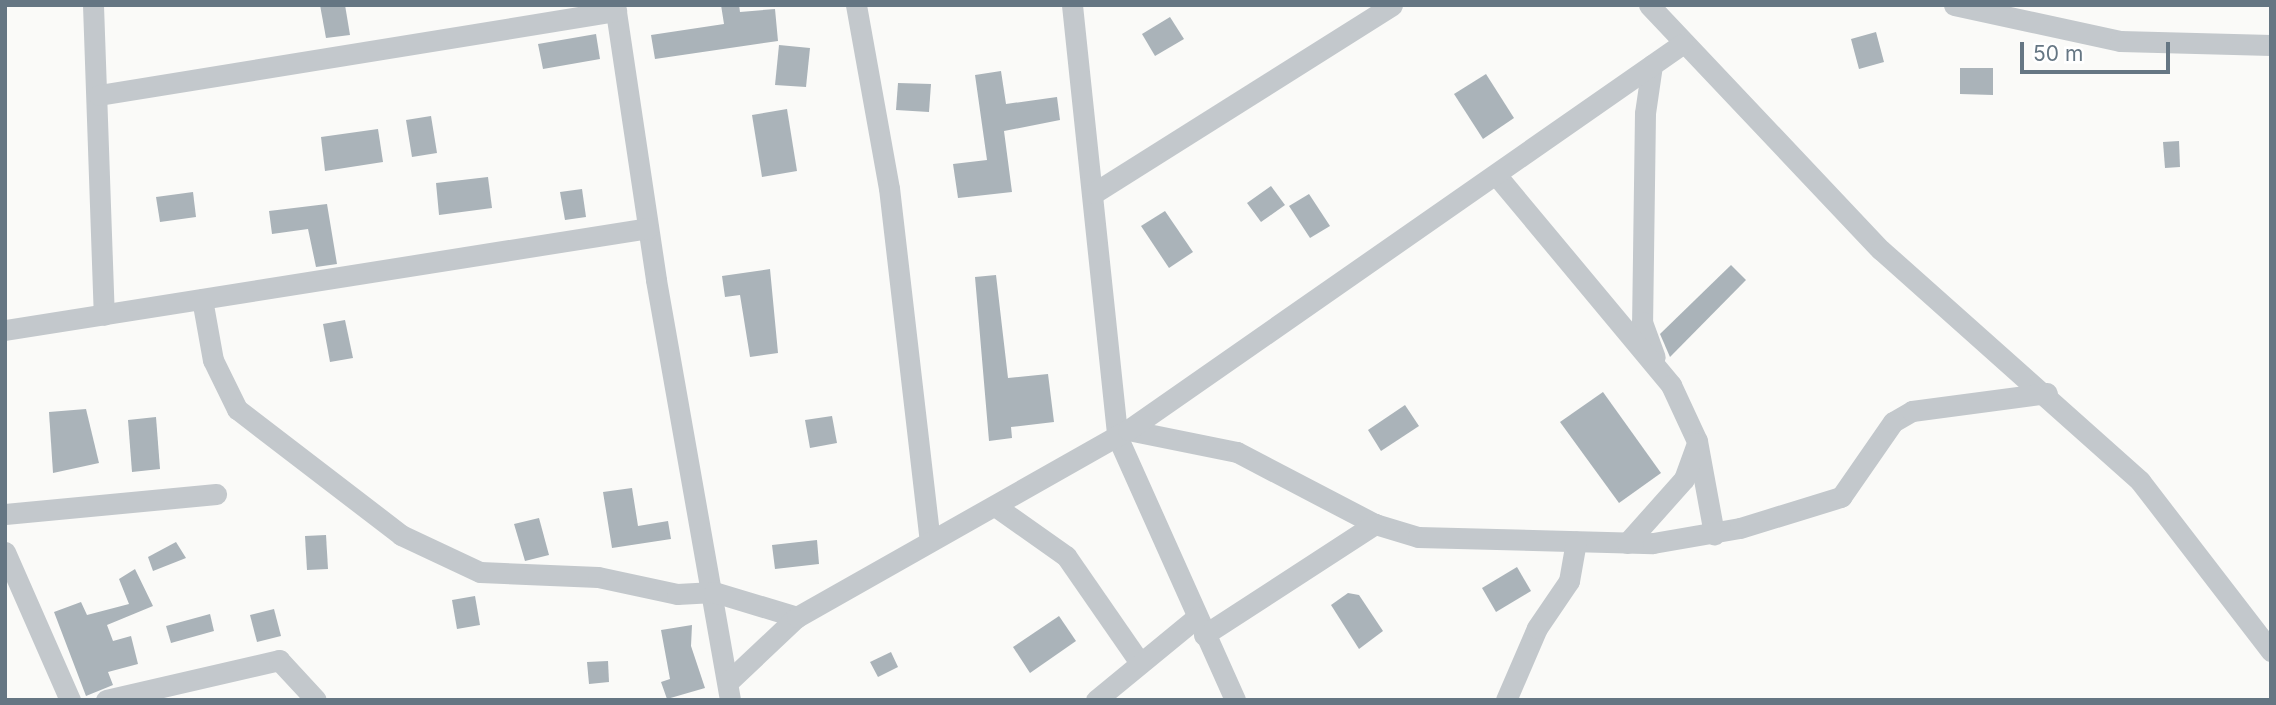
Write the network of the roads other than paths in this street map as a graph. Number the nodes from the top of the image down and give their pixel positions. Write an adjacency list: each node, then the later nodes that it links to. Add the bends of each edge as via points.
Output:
1 (93, 5): 11 (street)
2 (856, 5): 27 (street, via 889,188)
3 (1072, 5): 13 (street)
4 (1392, 5): 13 (street)
5 (1649, 5): 8 (street)
6 (1954, 5): 9 (street, via 2120,41)
7 (616, 8): 11 (street); 14 (street)
8 (1682, 44): 10 (street); 19 (street, via 1881,250)
9 (2271, 46)
10 (1652, 65): 12 (street); 18 (street, via 1645,113 1642,322)
11 (99, 95): 16 (street)
12 (1497, 176): 18 (street); 20 (street)
13 (1094, 193): 20 (street)
14 (648, 228): 15 (street); 31 (street)
15 (202, 299): 16 (street); 31 (street, via 213,360 237,409 401,535 480,572 598,577 677,594)
16 (104, 315): 17 (street)
17 (5, 330)
18 (1661, 373): 21 (street)
19 (2047, 393): 26 (street, via 1912,411 1894,422 1840,497); 34 (street, via 2140,481)
20 (1123, 433): 23 (street); 25 (street, via 1237,453); 33 (street)
21 (1698, 441): 26 (street); 29 (street, via 1684,479)
22 (216, 494): 24 (street)
23 (995, 506): 27 (street); 35 (street, via 1066,556)
24 (5, 514)
25 (1375, 524): 28 (street, via 1418,537); 33 (street)
26 (1714, 534): 29 (street)
27 (930, 541): 32 (street)
28 (1576, 542): 29 (street); 42 (street, via 1569,581 1538,628)
29 (1626, 543)
30 (5, 552): 37 (street)
31 (714, 592): 32 (street); 36 (street)
32 (797, 617): 36 (street)
33 (1200, 626): 35 (street); 41 (street)
34 (2271, 651)
35 (1140, 663): 40 (street)
36 (729, 690)
37 (69, 700)
38 (106, 700): 39 (street, via 279,660)
39 (316, 700)
40 (1096, 700)
41 (1235, 700)
42 (1506, 700)

